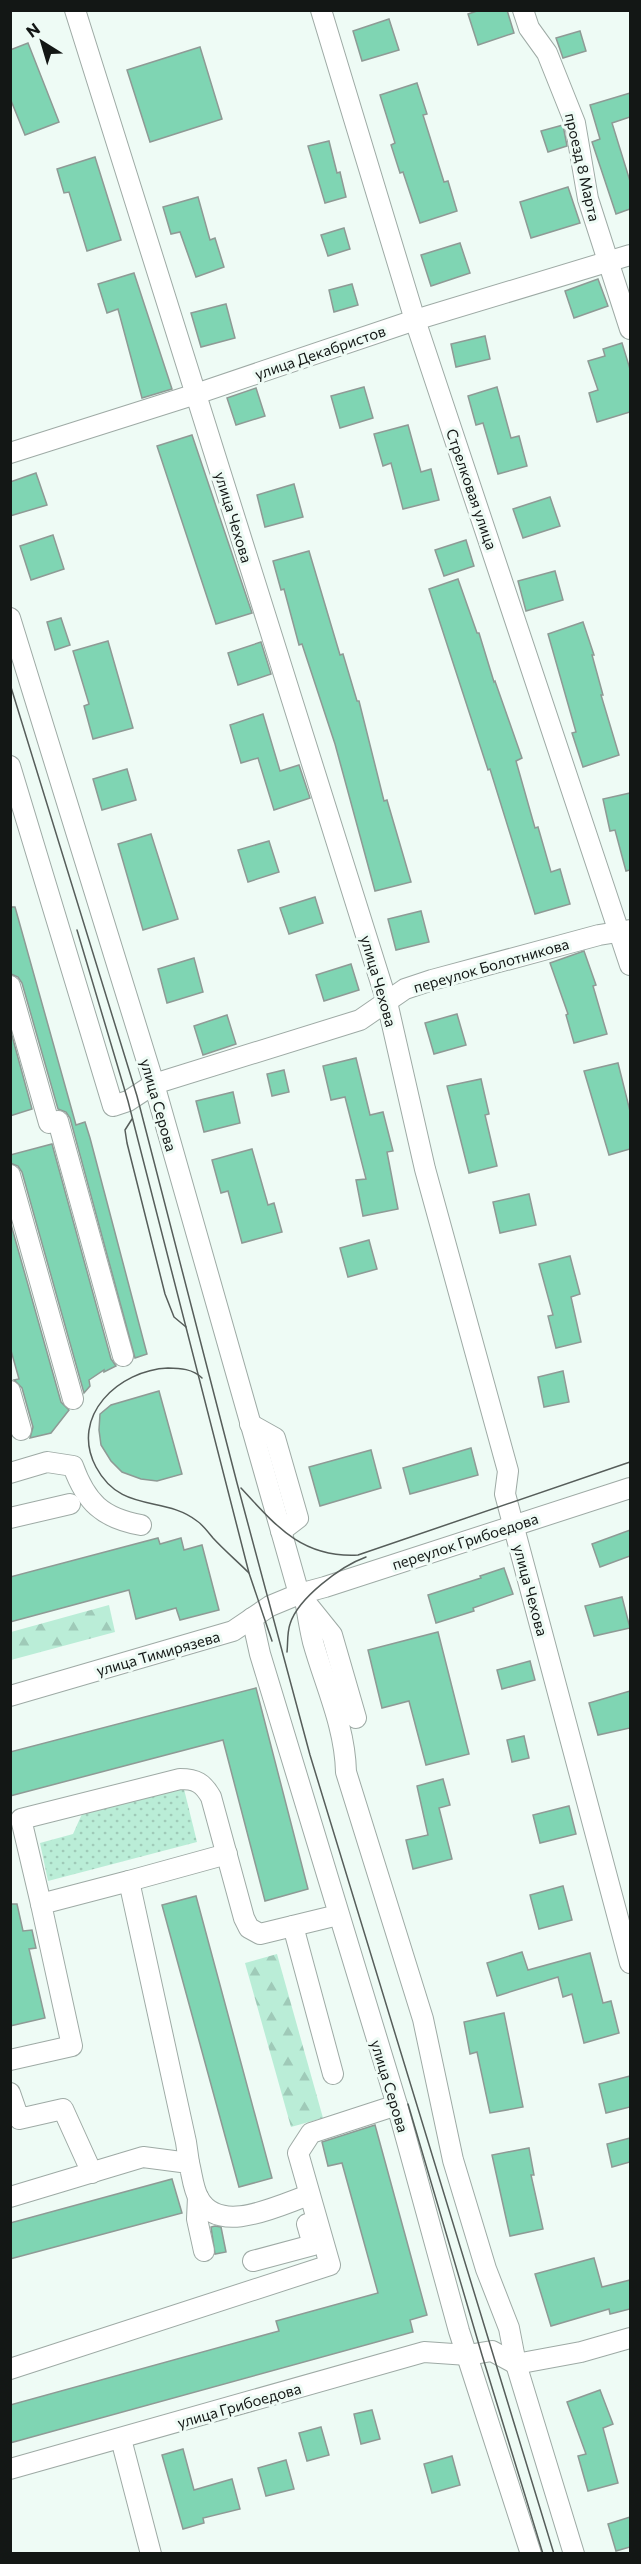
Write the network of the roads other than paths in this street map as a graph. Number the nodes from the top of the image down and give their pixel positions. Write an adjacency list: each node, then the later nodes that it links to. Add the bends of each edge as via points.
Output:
1 (321, 10): 6 (street, Стрелковая улица)
2 (523, 10): 5 (street, проезд 8 Марта, via 529,28 548,53 575,123 588,199)
3 (75, 11): 8 (street, улица Чехова)
4 (630, 255): 5 (street, улица Декабристов)
5 (608, 262): 6 (street, улица Декабристов); 7 (street, проезд 8 Марта)
6 (415, 320): 8 (street, улица Декабристов); 12 (street, Стрелковая улица)
7 (630, 329)
8 (196, 394): 9 (street, улица Декабристов); 15 (street, улица Чехова)
9 (10, 453)
10 (10, 618): 16 (street, улица Серова)
11 (10, 766): 16 (street, переулок Болотникова, via 113,1106 129,1101)
12 (626, 931): 13 (street, Стрелковая улица); 15 (street, переулок Болотникова, via 432,980 405,989)
13 (630, 965)
14 (10, 986): 18 (street)
15 (387, 1002): 16 (street, переулок Болотникова, via 360,1020); 27 (street, улица Чехова, via 425,1170 508,1471 505,1494)
16 (154, 1084): 28 (street, улица Серова)
17 (10, 1174): 20 (street)
18 (123, 1356)
19 (10, 1391): 21 (street)
20 (73, 1399)
21 (21, 1430)
22 (10, 1473): 26 (street, via 47,1462 73,1466 82,1490 94,1505 111,1517)
23 (630, 1488): 27 (street, переулок Грибоедова)
24 (70, 1504): 25 (street)
25 (10, 1518)
26 (141, 1525)
27 (514, 1525): 28 (street, переулок Грибоедова); 38 (street, улица Чехова)
28 (302, 1598): 29 (street, улица Тимирязева, via 270,1606); 31 (street, via 332,1635); 53 (street, улица Серова, via 339,1725 346,1772 423,2019 453,2160 486,2269 509,2328)
29 (252, 1618): 30 (street, улица Тимирязева, via 233,1631); 36 (street, улица Серова)
30 (10, 1696)
31 (356, 1718)
32 (18, 1841): 33 (street, via 21,1819 192,1779 203,1784 211,1797); 35 (street)
33 (227, 1854): 34 (street); 37 (street, via 249,1928 261,1934)
34 (129, 1881): 35 (street); 44 (street)
35 (41, 1904): 39 (street, via 72,2046)
36 (338, 1915): 37 (street); 42 (street, улица Серова)
37 (292, 1926): 40 (street)
38 (630, 1963)
39 (10, 2060)
40 (333, 2074)
41 (11, 2097): 43 (street)
42 (397, 2105): 47 (street, via 311,2133 298,2153); 52 (street, улица Серова)
43 (15, 2120): 45 (street, via 63,2109)
44 (189, 2163): 45 (street, via 143,2157); 46 (street)
45 (92, 2174): 48 (street)
46 (198, 2197): 47 (street, via 214,2213 227,2218); 49 (street, via 196,2219)
47 (304, 2197): 50 (street, via 314,2245); 54 (street, via 330,2265)
48 (10, 2198)
49 (204, 2251)
50 (253, 2261)
51 (630, 2338): 53 (street)
52 (468, 2355): 53 (street, улица Грибоедова, via 492,2351); 55 (street, улица Грибоедова, via 424,2352); 58 (street, улица Серова)
53 (516, 2364): 59 (street, улица Серова)
54 (10, 2369)
55 (121, 2439): 56 (street, улица Грибоедова); 57 (street)
56 (10, 2469)
57 (152, 2553)
58 (531, 2553)
59 (574, 2553)

